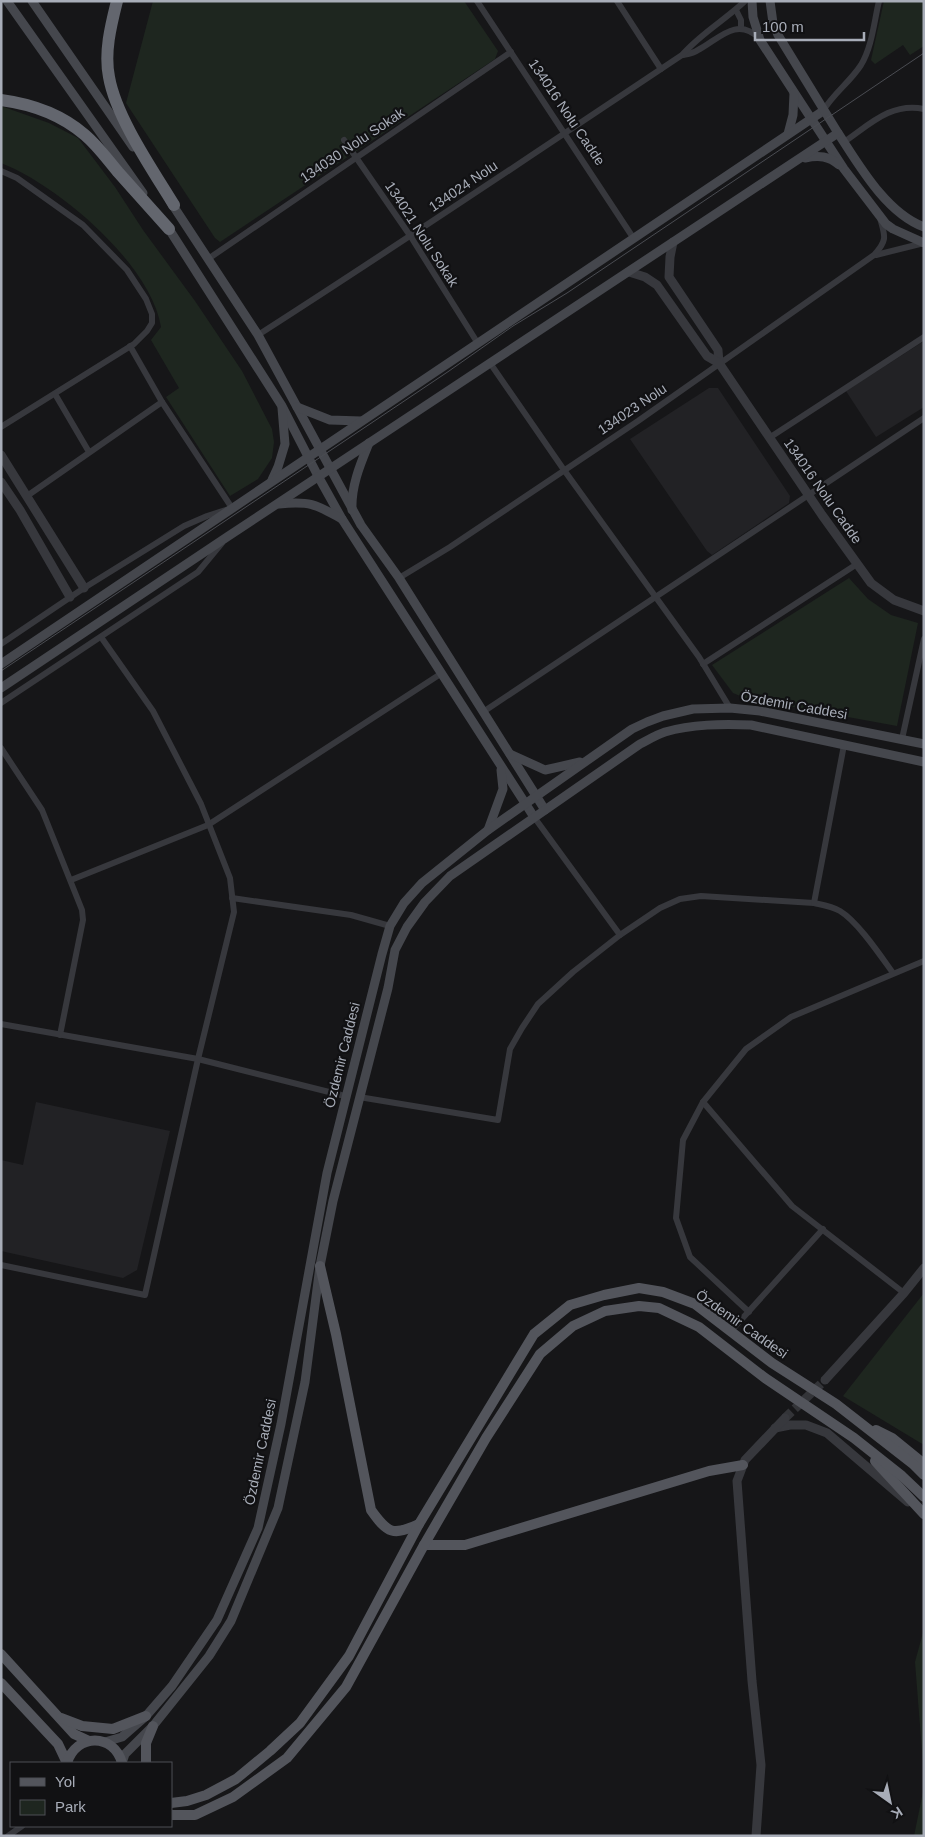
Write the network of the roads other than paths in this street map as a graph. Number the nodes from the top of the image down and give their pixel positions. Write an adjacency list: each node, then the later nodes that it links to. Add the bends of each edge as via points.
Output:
1 (7, 1): 34 (main road)
2 (32, 1): 31 (main road)
3 (117, 1): 31 (highway, via 107,52 108,76 116,103)
4 (477, 1): 13 (street, 134016 Nolu Cadde)
5 (617, 1): 15 (street)
6 (745, 1): 10 (street, 134024 Nolu)
7 (752, 1): 12 (main road)
8 (770, 1): 19 (main road, via 778,35)
9 (879, 1): 19 (street, via 867,52 860,66)
10 (736, 10): 11 (street); 14 (street, 134024 Nolu, via 692,43)
11 (741, 29): 12 (street); 14 (street, 134024 Nolu, via 726,32 697,51)
12 (760, 40): 16 (main road)
13 (511, 52): 21 (street, 134016 Nolu Cadde); 27 (street, 134030 Nolu Sokak)
14 (682, 56): 15 (street, 134024 Nolu)
15 (661, 69): 21 (street, 134024 Nolu)
16 (794, 93): 20 (main road); 23 (main road)
17 (1, 100): 34 (highway, via 48,112 85,135)
18 (924, 109): 26 (street, via 901,108 889,112)
19 (823, 111): 20 (main road); 22 (main road)
20 (811, 119): 23 (main road); 25 (main road)
21 (564, 132): 35 (street, 134024 Nolu); 36 (street, 134016 Nolu Cadde)
22 (838, 133): 25 (main road); 26 (main road)
23 (788, 134): 36 (main road)
24 (344, 140): 27 (street, 134021 Nolu Sokak)
25 (826, 141): 28 (main road); 29 (main road)
26 (844, 142): 33 (main road, via 889,202 906,219)
27 (356, 158): 35 (street, 134021 Nolu Sokak); 40 (street, 134030 Nolu Sokak)
28 (798, 160): 29 (main road, via 824,157); 37 (main road)
29 (844, 169): 32 (main road)
30 (1, 171): 45 (street, via 17,178 83,225 128,270 152,314 148,331)
31 (174, 206): 40 (main road)
32 (880, 218): 38 (main road, via 893,229); 39 (street, via 883,245)
33 (924, 227)
34 (169, 229): 50 (main road)
35 (411, 237): 42 (street, 134024 Nolu); 44 (street, 134021 Nolu Sokak)
36 (634, 238): 44 (main road)
37 (673, 242): 41 (main road); 47 (street, via 669,277 718,350)
38 (924, 243): 39 (street)
39 (874, 255): 47 (street, 134023 Nolu)
40 (208, 258): 42 (main road)
41 (629, 272): 46 (main road); 47 (street, via 658,284 707,356)
42 (258, 335): 51 (main road)
43 (924, 337): 55 (street)
44 (477, 342): 53 (main road)
45 (130, 346): 48 (street); 49 (street)
46 (490, 363): 56 (main road); 62 (street)
47 (719, 363): 55 (street, 134016 Nolu Cadde); 62 (street, 134023 Nolu)
48 (55, 394): 54 (street); 58 (street)
49 (162, 402): 58 (street); 69 (street)
50 (282, 406): 60 (main road); 65 (main road, via 284,444)
51 (297, 407): 53 (main road, via 330,420); 57 (main road)
52 (924, 418): 67 (street)
53 (361, 421): 57 (main road)
54 (1, 427)
55 (769, 438): 67 (street, 134016 Nolu Cadde)
56 (370, 442): 61 (main road); 70 (main road, via 355,481)
57 (320, 449): 60 (main road); 61 (main road)
58 (89, 452): 66 (street)
59 (1, 455): 66 (street)
60 (308, 457): 63 (main road); 65 (main road)
61 (329, 469): 63 (main road); 70 (main road)
62 (564, 470): 75 (street, 134023 Nolu); 79 (street)
63 (318, 476): 68 (main road); 71 (main road)
64 (1, 482): 76 (street)
65 (271, 482): 69 (main road)
66 (27, 496): 74 (street)
67 (809, 496): 73 (street, 134016 Nolu Cadde); 79 (street)
68 (276, 504): 71 (main road, via 314,504); 72 (main road)
69 (232, 508): 77 (street, via 184,526); 84 (main road)
70 (352, 510): 75 (main road)
71 (342, 519): 87 (main road)
72 (227, 536): 81 (street, via 198,572); 88 (main road)
73 (857, 564): 80 (street, 134016 Nolu Cadde, via 871,583 894,600); 85 (street)
74 (77, 577): 76 (street); 77 (street)
75 (399, 578): 91 (main road)
76 (63, 585): 78 (street)
77 (84, 588): 78 (street)
78 (70, 597): 83 (street)
79 (657, 597): 85 (street); 91 (street)
80 (924, 611)
81 (101, 637): 89 (street); 104 (street, via 153,711 201,804)
82 (924, 638): 86 (street)
83 (1, 644)
84 (1, 664)
85 (703, 664): 90 (street)
86 (920, 669): 92 (street)
87 (442, 673): 99 (main road); 104 (street)
88 (1, 688)
89 (1, 703)
90 (730, 708): 92 (main road, Özdemir Caddesi); 97 (main road, Özdemir Caddesi, via 693,709 662,716 632,729)
91 (484, 712): 96 (main road)
92 (902, 739): 93 (main road, Özdemir Caddesi)
93 (924, 744)
94 (844, 745): 98 (main road, Özdemir Caddesi); 102 (main road, Özdemir Caddesi, via 751,725 696,726 664,732 640,744); 108 (street)
95 (1, 748): 106 (street, via 42,810)
96 (510, 754): 97 (main road, via 545,770); 100 (main road)
97 (585, 761): 100 (main road, Özdemir Caddesi)
98 (924, 762)
99 (501, 767): 101 (main road); 105 (main road, via 503,790)
100 (536, 796): 101 (main road, Özdemir Caddesi); 102 (main road)
101 (526, 804): 103 (main road); 105 (main road, Özdemir Caddesi)
102 (545, 810): 103 (main road, Özdemir Caddesi)
103 (534, 817): 110 (street); 117 (main road, Özdemir Caddesi, via 450,876 407,927 396,950)
104 (208, 825): 106 (street); 107 (street, via 230,878)
105 (488, 830): 109 (main road, Özdemir Caddesi, via 422,883)
106 (71, 880): 114 (street, via 83,920)
107 (232, 898): 109 (street, via 351,915); 115 (street, via 234,912)
108 (814, 903): 110 (street, via 701,896 680,899 660,908); 112 (street, via 841,912 868,939)
109 (390, 926): 116 (main road, Özdemir Caddesi)
110 (620, 935): 117 (street, via 538,1004 522,1028 510,1050 498,1120)
111 (924, 961): 112 (street)
112 (893, 973): 118 (street, via 791,1017 746,1049)
113 (1, 1024): 114 (street)
114 (60, 1035): 115 (street)
115 (198, 1059): 116 (street); 120 (street, via 146,1295)
116 (345, 1096): 141 (main road, Özdemir Caddesi, via 326,1173 281,1424 258,1528 217,1620 172,1686)
117 (359, 1097): 121 (main road, Özdemir Caddesi, via 336,1185)
118 (703, 1102): 119 (street, via 792,1206); 124 (street, via 683,1140 676,1218 690,1257)
119 (823, 1229): 123 (street); 124 (street)
120 (1, 1265)
121 (320, 1266): 136 (main road, via 370,1510 382,1526 391,1530 401,1532); 142 (main road, Özdemir Caddesi, via 305,1382 278,1508 231,1621 209,1656)
122 (924, 1268): 123 (street)
123 (904, 1293): 126 (street)
124 (749, 1312): 125 (street)
125 (731, 1332): 128 (main road, Özdemir Caddesi); 136 (main road, Özdemir Caddesi, via 695,1304 663,1292 639,1288 570,1305 534,1334)
126 (825, 1380)
127 (785, 1418): 129 (street)
128 (857, 1420): 131 (main road, via 892,1438); 133 (main road, Özdemir Caddesi)
129 (775, 1428): 132 (street); 135 (street, via 806,1425 827,1433)
130 (854, 1438): 134 (main road, Özdemir Caddesi); 135 (main road); 137 (main road, Özdemir Caddesi, via 764,1378 699,1327 658,1308 639,1306 605,1311 573,1326 540,1354 486,1438)
131 (924, 1464)
132 (743, 1465): 137 (main road, via 709,1471 465,1545); 156 (street, via 737,1481 761,1765)
133 (924, 1475)
134 (924, 1497)
135 (924, 1515)
136 (419, 1524): 151 (main road, Özdemir Caddesi, via 349,1656 300,1723 236,1779)
137 (424, 1545): 153 (main road, Özdemir Caddesi, via 346,1687 287,1758 232,1797 195,1815)
138 (1, 1654): 140 (main road)
139 (1, 1683): 145 (main road, via 58,1744)
140 (58, 1716): 141 (main road, via 82,1726 114,1729); 143 (main road, via 74,1734)
141 (146, 1716): 144 (main road, Özdemir Caddesi, via 122,1737)
142 (153, 1726): 147 (main road, Özdemir Caddesi, via 125,1754); 149 (main road, via 146,1743)
143 (89, 1741): 144 (main road); 146 (main road, via 75,1749)
144 (105, 1742): 148 (main road, via 118,1752)
145 (67, 1762)
146 (68, 1762)
147 (122, 1762)
148 (122, 1762)
149 (146, 1762)
150 (172, 1797): 151 (main road)
151 (187, 1801): 152 (main road, Özdemir Caddesi)
152 (172, 1804)
153 (172, 1815)
154 (21, 1827): 155 (street)
155 (8, 1836)
156 (756, 1836)

